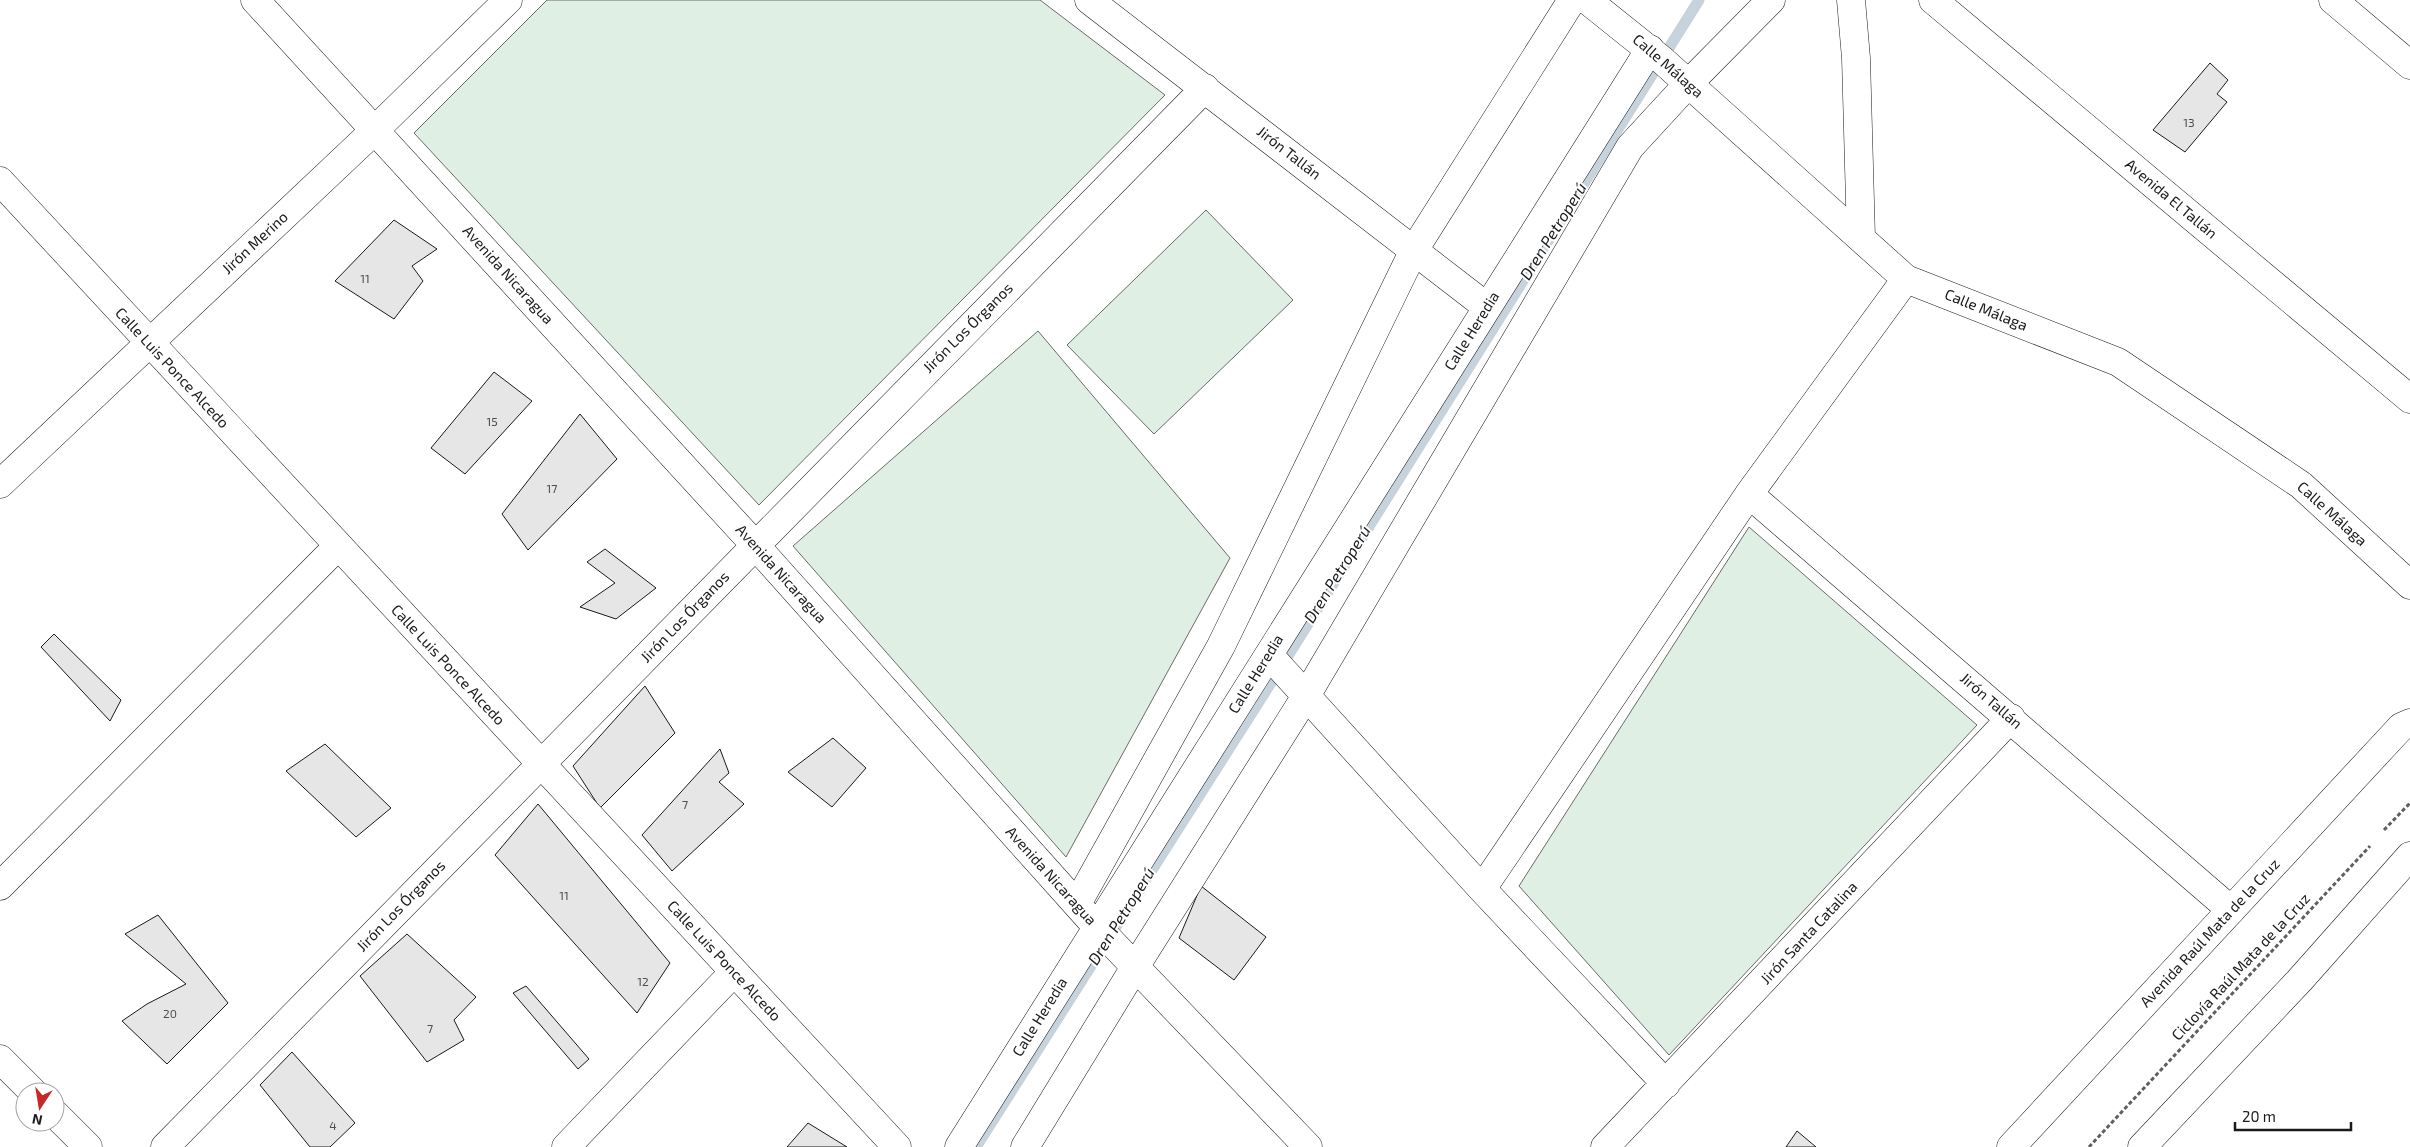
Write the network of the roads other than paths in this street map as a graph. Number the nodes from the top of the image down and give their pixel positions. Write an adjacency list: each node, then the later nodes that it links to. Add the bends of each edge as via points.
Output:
1 (255, 0): 14 (street, Avenida Nicaragua)
2 (508, 0): 14 (street, Jirón Merino)
3 (1089, 0): 13 (street, Jirón Tallán)
4 (1572, 0): 17 (street)
5 (1587, 0): 10 (street, Calle Málaga)
6 (1771, 0): 12 (street)
7 (1851, 0): 16 (street, via 1856,58)
8 (1933, 0): 21 (street, Avenida El Tallán)
9 (2332, 0): 11 (street)
10 (1650, 49): 12 (street, Calle Málaga); 19 (street, Calle Heredia)
11 (2410, 65)
12 (1688, 84): 16 (street, Calle Málaga); 28 (street, via 1630,147)
13 (1205, 88): 17 (street, Jirón Tallán); 24 (street, Jirón Los Órganos)
14 (375, 130): 20 (street, Jirón Merino); 24 (street, Avenida Nicaragua)
15 (0, 181): 20 (street, Calle Luis Ponce Alcedo)
16 (1861, 238): 18 (street, Calle Málaga)
17 (1414, 250): 19 (street, Jirón Tallán); 35 (street, via 1221,646)
18 (1906, 278): 23 (street); 26 (street, Calle Málaga, via 2118,362 2301,485)
19 (1487, 307): 27 (street, Calle Heredia)
20 (149, 343): 22 (street, Jirón Merino); 25 (street, Calle Luis Ponce Alcedo)
21 (2410, 399)
22 (0, 484)
23 (1749, 494): 29 (street, Jirón Tallán); 34 (street)
24 (755, 545): 31 (street, Jirón Los Órganos); 35 (street, Avenida Nicaragua)
25 (338, 546): 31 (street, Calle Luis Ponce Alcedo); 33 (street)
26 (2410, 585)
27 (1269, 655): 28 (street); 37 (street, Calle Heredia)
28 (1306, 696): 34 (street); 38 (street)
29 (2011, 718): 36 (street, Jirón Tallán); 42 (street, Jirón Santa Catalina)
30 (2410, 723): 36 (street, Avenida Raúl Mata de la Cruz, via 2401,726)
31 (541, 764): 39 (street, Calle Luis Ponce Alcedo); 45 (street, Jirón Los Órganos)
32 (2410, 856): 53 (street, via 2299,981)
33 (0, 886)
34 (1482, 889): 42 (street)
35 (1077, 904): 37 (street, Avenida Nicaragua)
36 (2231, 910): 52 (street, Avenida Raúl Mata de la Cruz)
37 (1097, 927): 38 (street, Avenida Nicaragua); 48 (street, Calle Heredia)
38 (1136, 967): 49 (street); 50 (street, Avenida Nicaragua)
39 (734, 972): 46 (street); 47 (street, Calle Luis Ponce Alcedo)
40 (0, 1059): 41 (street)
41 (23, 1082)
42 (1666, 1084): 51 (street, Jirón Santa Catalina)
43 (65, 1124): 44 (street)
44 (88, 1147)
45 (165, 1147)
46 (566, 1147)
47 (897, 1147)
48 (958, 1147)
49 (1026, 1147)
50 (1308, 1147)
51 (1605, 1147)
52 (2011, 1147)
53 (2142, 1147)

